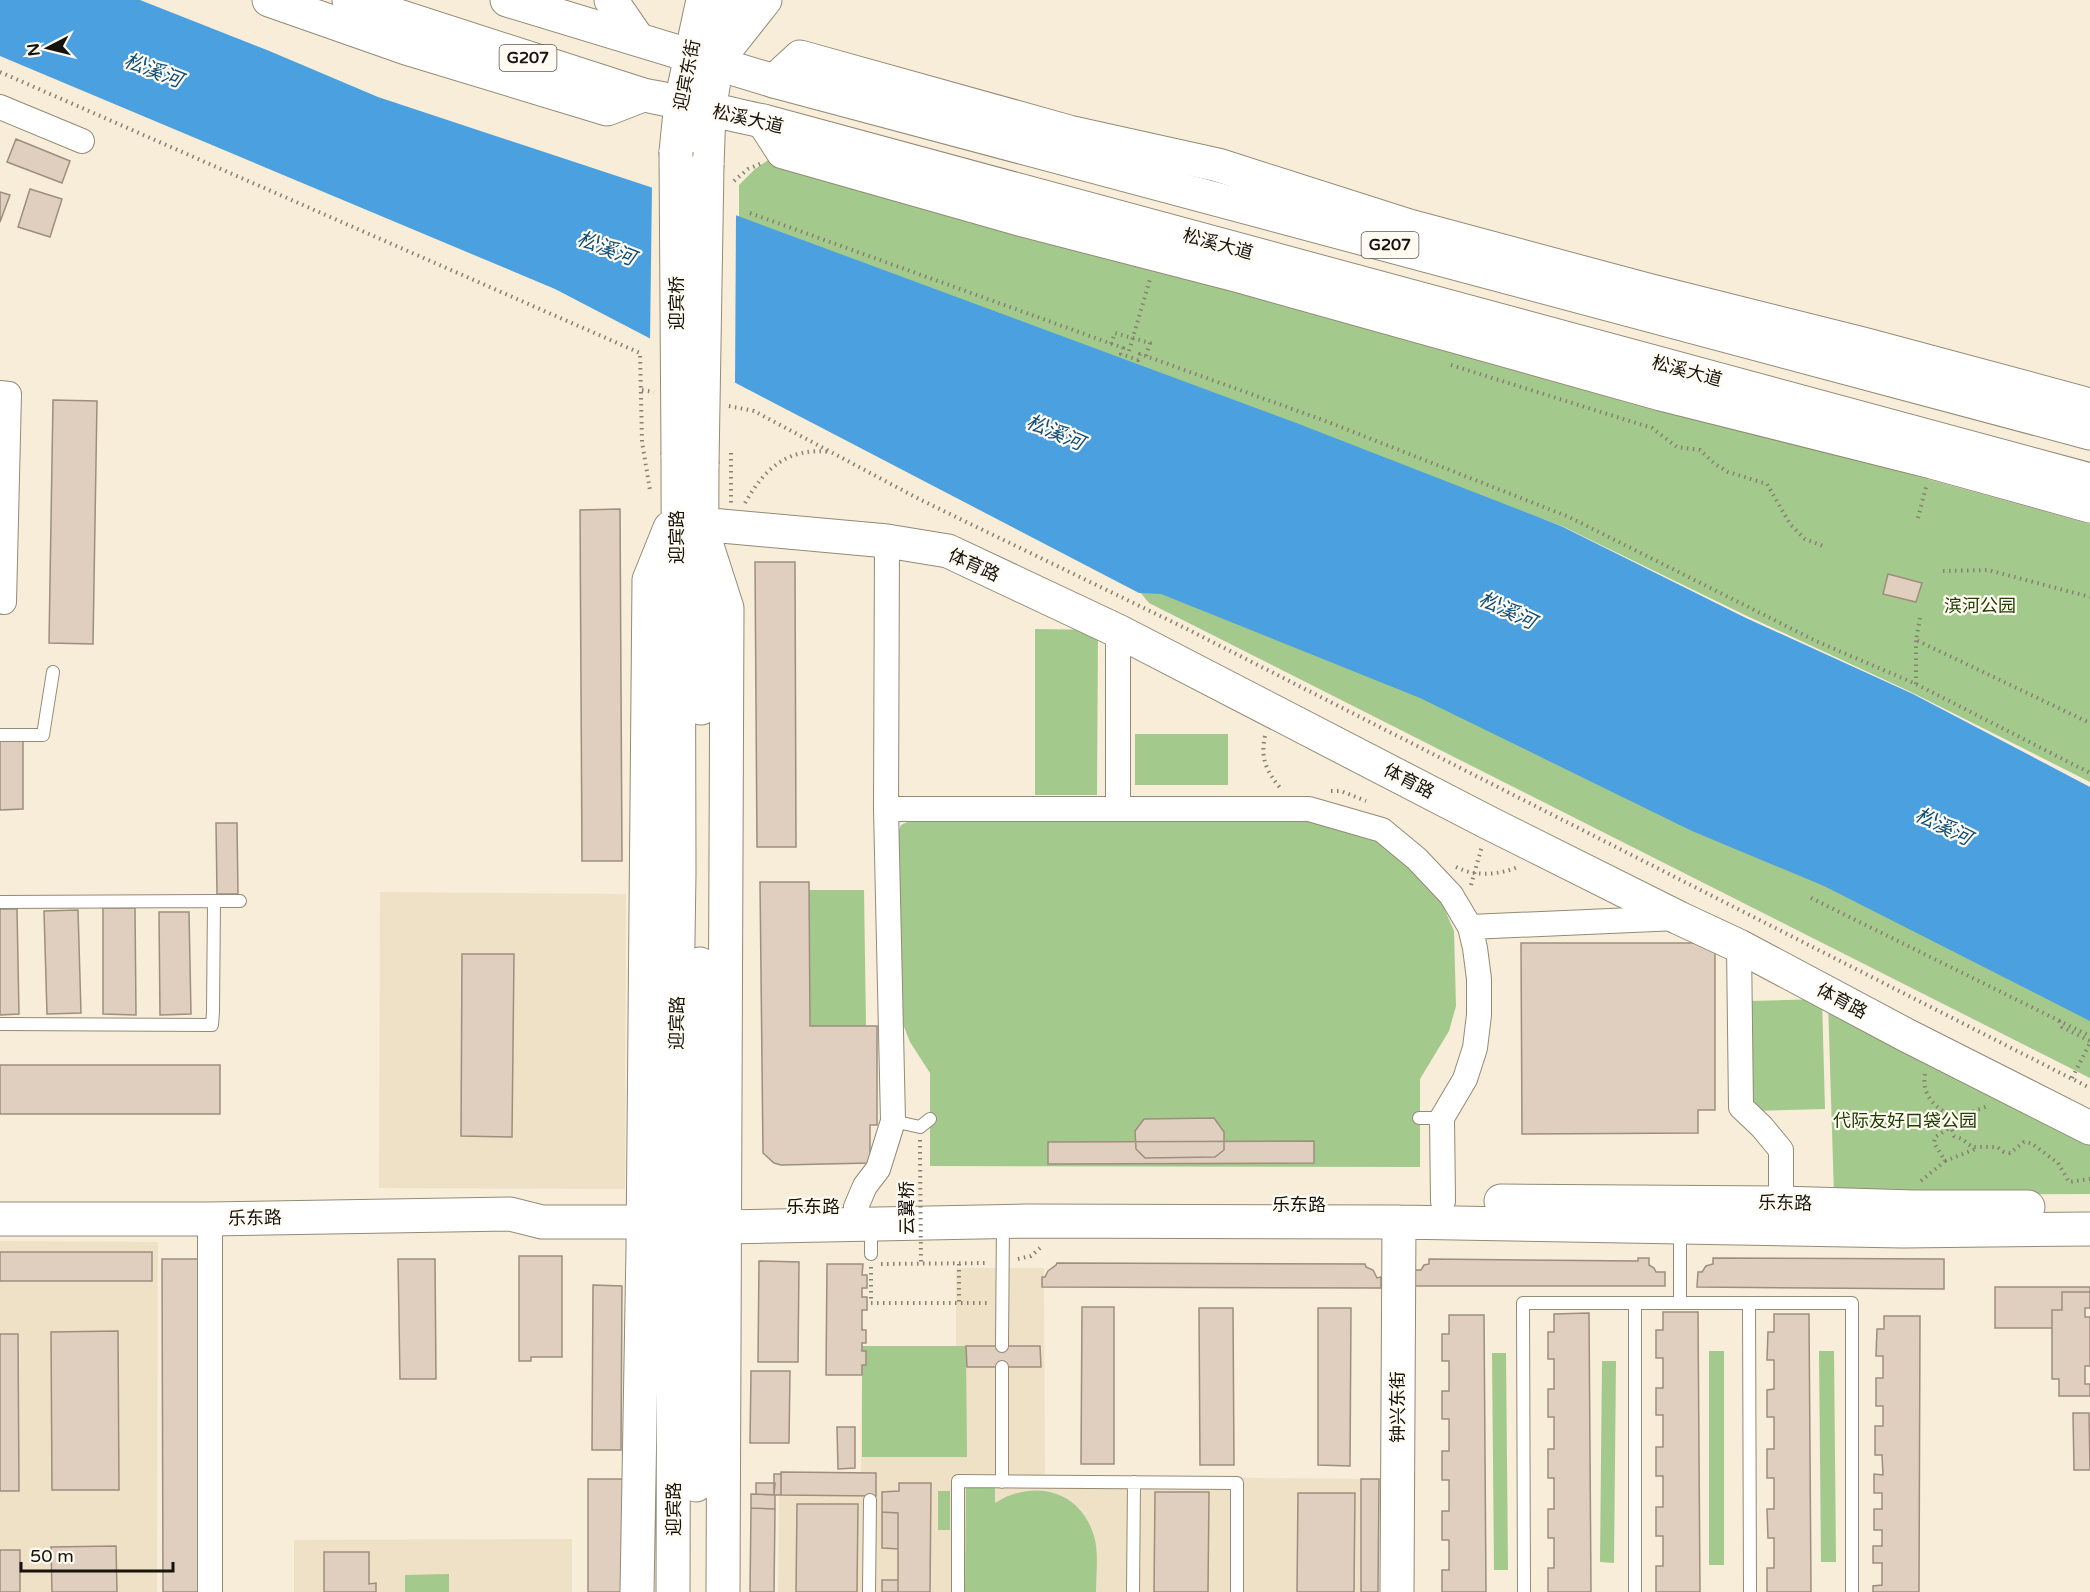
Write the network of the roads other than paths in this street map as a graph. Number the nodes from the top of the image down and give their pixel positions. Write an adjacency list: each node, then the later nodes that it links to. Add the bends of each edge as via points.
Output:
1 (269, 0): 12 (main road, via 406,48 607,110)
2 (349, 0): 12 (main road, 松溪大道 / G207)
3 (507, 0): 9 (main road, G207)
4 (611, 0): 9 (main road)
5 (682, 0): 10 (main road)
6 (703, 0): 10 (main road, 迎宾东街)
7 (731, 0): 10 (main road, 迎宾东街)
8 (765, 0): 10 (main road)
9 (637, 39): 10 (main road, G207)
10 (703, 58): 11 (main road, G207); 13 (main road, 迎宾东街)
11 (774, 81): 19 (main road, via 800,57 1069,132 1218,165 1409,226); 20 (main road, G207)
12 (643, 95): 13 (main road, 松溪大道 / G207)
13 (695, 106): 16 (main road, 迎宾东街); 17 (main road, 迎宾东街); 21 (main road, 松溪大道 / G207, via 763,121)
14 (0, 107): 15 (street)
15 (82, 141)
16 (676, 152): 22 (main road, 迎宾桥, bridge)
17 (718, 175): 22 (main road, 迎宾桥, bridge)
18 (0, 393): 27 (street, via 9,393)
19 (2090, 405)
20 (2090, 433)
21 (1932, 460): 23 (main road, 松溪大道 / G207); 24 (main road)
22 (704, 465): 25 (main road, 迎宾路)
23 (2090, 480)
24 (2090, 506)
25 (676, 511): 26 (main road, 体育路); 33 (main road, via 649,580); 34 (main road, 迎宾路)
26 (887, 541): 28 (main road, 体育路, via 948,551); 32 (street)
27 (4, 602)
28 (1118, 631): 31 (street); 38 (main road, 体育路)
29 (53, 672): 30 (lane, via 43,735)
30 (0, 735)
31 (1118, 808): 32 (street); 39 (street, via 1309,808 1382,830 1431,873)
32 (885, 809): 43 (street)
33 (647, 874): 34 (main road); 49 (main road)
34 (702, 874): 49 (main road, 迎宾路); 49 (main road)
35 (214, 901): 36 (lane); 37 (lane); 41 (lane, via 212,1025)
36 (240, 901)
37 (0, 902)
38 (1679, 918): 39 (street); 40 (main road, 体育路)
39 (1466, 920): 45 (street, via 1479,979 1479,1015 1475,1048 1465,1079 1431,1118)
40 (1739, 946): 44 (main road, 体育路); 46 (street, via 1741,1107 1781,1150)
41 (0, 1024)
42 (930, 1119): 43 (lane, via 920,1127)
43 (892, 1121): 48 (street, via 878,1169)
44 (2090, 1128)
45 (1443, 1201): 46 (main road, 乐东路); 48 (main road, 乐东路)
46 (1781, 1203): 47 (main road, 乐东路)
47 (2090, 1206)
48 (856, 1207): 49 (main road, 乐东路)
49 (685, 1214): 51 (main road, 乐东路, via 543,1202 510,1214); 52 (main road, 乐东路); 66 (main road); 67 (main road, 迎宾路); 67 (main road)
50 (0, 1219): 51 (main road, 乐东路)
51 (210, 1219): 68 (street)
52 (1003, 1221): 53 (main road, 乐东路); 61 (lane)
53 (1399, 1222): 54 (main road, 乐东路); 73 (main road, 钟兴东街)
54 (2090, 1229)
55 (871, 1238): 57 (lane)
56 (1680, 1243): 59 (lane)
57 (871, 1254)
58 (1635, 1303): 59 (lane); 74 (lane, via 1523,1304); 75 (lane)
59 (1680, 1303): 60 (lane)
60 (1749, 1303): 76 (lane); 77 (lane, via 1852,1303)
61 (1002, 1346)
62 (1002, 1367): 63 (lane)
63 (1002, 1482): 64 (lane); 70 (lane, via 958,1481)
64 (1134, 1482): 71 (lane); 72 (lane, via 1238,1483)
65 (870, 1500): 69 (lane)
66 (637, 1578): 67 (main road)
67 (697, 1581)
68 (210, 1592)
69 (869, 1592)
70 (957, 1592)
71 (1133, 1592)
72 (1237, 1592)
73 (1397, 1592)
74 (1524, 1592)
75 (1635, 1592)
76 (1750, 1592)
77 (1852, 1592)

